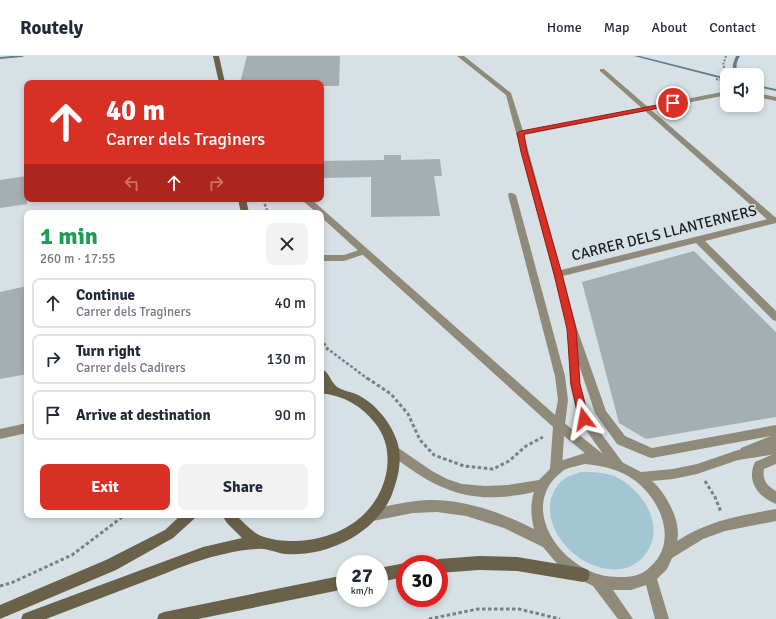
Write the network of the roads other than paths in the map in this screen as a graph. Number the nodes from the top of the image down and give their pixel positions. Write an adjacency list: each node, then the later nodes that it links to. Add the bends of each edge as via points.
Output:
1 (216, 56): 4 (main road)
2 (460, 56): 9 (street, via 509,94)
3 (602, 70): 8 (street)
4 (221, 80)
5 (720, 94): 8 (street)
6 (764, 96): 7 (street)
7 (776, 99)
8 (646, 108): 9 (street); 14 (street)
9 (521, 133): 18 (street)
10 (512, 195): 24 (street, via 560,376 563,400)
11 (309, 202): 12 (street)
12 (318, 210)
13 (324, 215): 16 (street)
14 (775, 221): 15 (street, CARRER DELS LLANTERNERS)
15 (699, 240): 18 (street, CARRER DELS LLANTERNERS); 19 (street)
16 (365, 252): 17 (street, via 344,258); 24 (street)
17 (324, 258)
18 (558, 274): 20 (street)
19 (776, 317)
20 (572, 329): 26 (street, via 601,413 620,440 652,453); 34 (street, via 575,384 584,419)
21 (324, 377): 23 (main road)
22 (324, 389): 23 (main road)
23 (334, 390): 30 (main road, via 355,398 373,411 386,428)
24 (559, 424): 33 (street); 35 (street)
25 (24, 429): 27 (street)
26 (776, 430)
27 (0, 434)
28 (776, 439): 31 (street)
29 (776, 449): 31 (street)
30 (394, 450): 37 (street, via 427,474 450,486 489,493); 39 (main road, via 394,472 387,494)
31 (738, 455): 36 (street, via 697,469 658,477)
32 (776, 458): 38 (street, via 759,466 756,474 758,483)
33 (601, 459): 34 (street); 35 (street, via 584,458)
34 (617, 463): 36 (street)
35 (556, 469): 37 (street)
36 (641, 477): 45 (street, via 657,493 668,513 672,533)
37 (542, 485): 44 (street, via 537,502 539,523)
38 (776, 498)
39 (373, 515): 43 (main road, via 350,534 322,545 291,548); 44 (street, via 437,506 465,510 503,520)
40 (773, 517): 45 (street, via 726,525 699,534)
41 (187, 518): 51 (main road, via 169,534 111,566)
42 (231, 518): 43 (main road, via 239,528)
43 (262, 542): 52 (main road, via 204,552)
44 (548, 543): 47 (street, via 563,561)
45 (669, 553): 48 (street, via 662,566)
46 (448, 565): 47 (main road, via 517,564)
47 (583, 575): 49 (street)
48 (650, 576): 49 (street, via 635,582 617,584); 55 (street)
49 (598, 581): 54 (street)
50 (336, 584): 53 (main road)
51 (0, 612)
52 (28, 619)
53 (164, 619)
54 (626, 619)
55 (662, 619)

